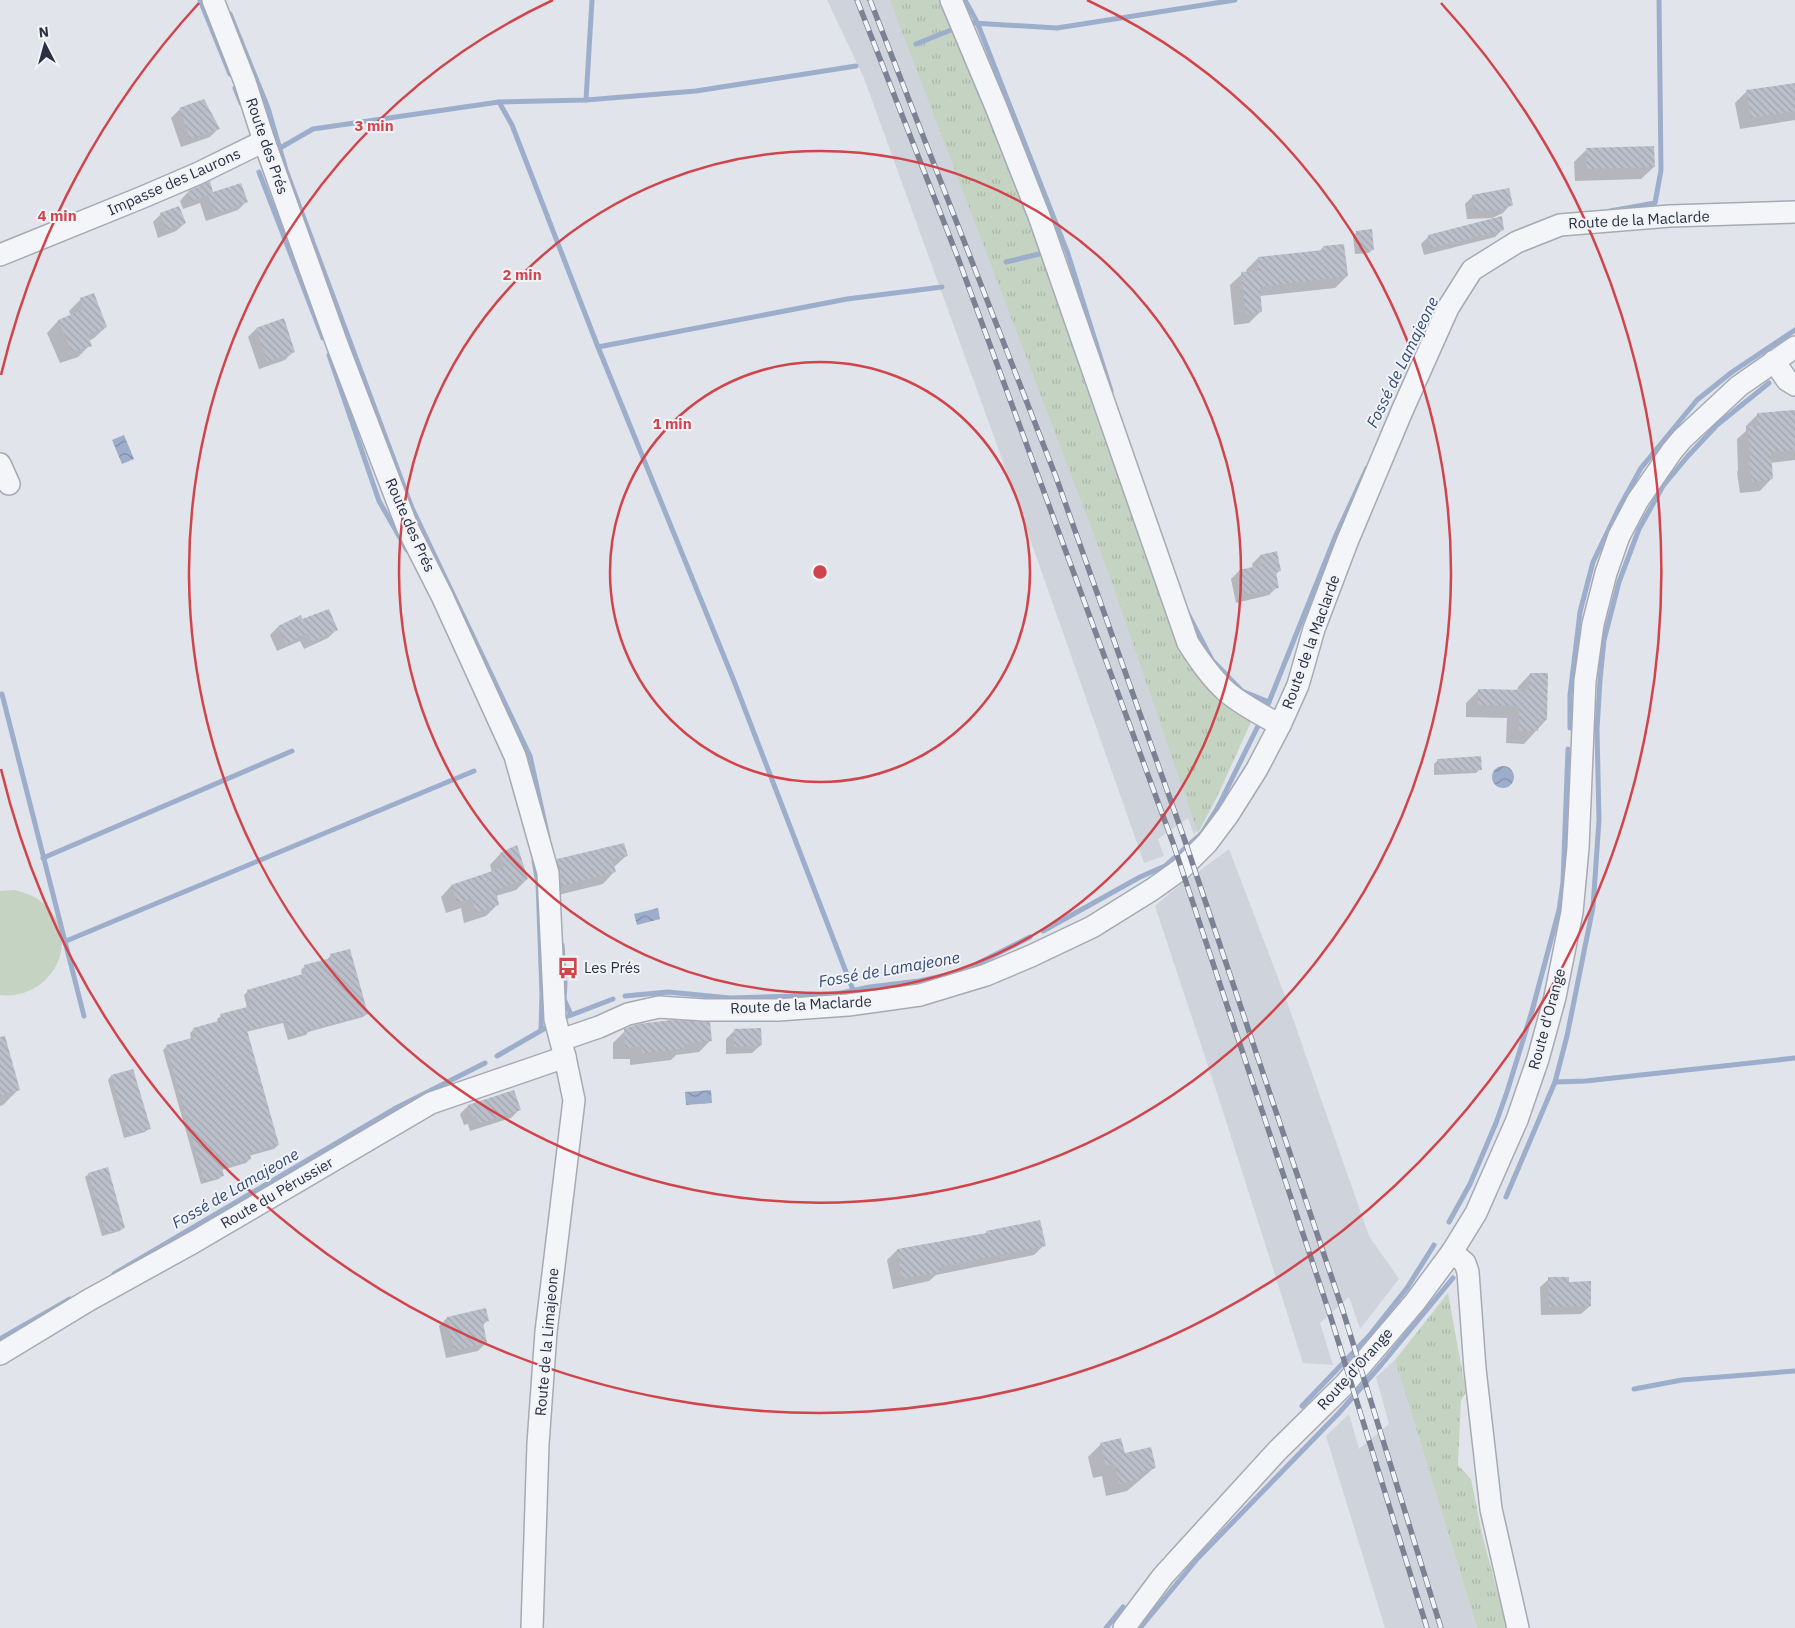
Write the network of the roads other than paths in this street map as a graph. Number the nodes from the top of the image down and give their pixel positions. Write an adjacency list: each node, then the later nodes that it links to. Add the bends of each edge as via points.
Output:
1 (213, 0): 3 (street, Route des Prés)
2 (951, 0): 11 (street, via 1038,216 1188,643 1205,669 1227,692)
3 (264, 141): 5 (street, Impasse des Laurons, via 151,194); 12 (street, Route des Prés, via 408,529 515,756 548,873 555,1019)
4 (1795, 212): 11 (street, Route de la Maclarde, via 1560,224 1517,242 1472,270 1448,308 1402,411 1347,542 1314,629 1298,685)
5 (0, 255)
6 (1795, 347): 7 (street, Route d'Orange)
7 (1774, 361): 8 (street); 13 (street, Route d'Orange, via 1739,386 1677,445 1638,500 1619,536 1593,624 1585,681 1572,912 1555,997 1517,1120 1476,1213)
8 (1795, 385)
9 (0, 464): 10 (street)
10 (9, 484)
11 (1280, 725): 12 (street, Route de la Maclarde, via 1228,815 1181,868 1092,927 986,975 920,995 848,1005 778,1010 659,1007 628,1014)
12 (563, 1048): 14 (street, Route du Pérussier, via 432,1103); 15 (street, Route de la Limajeone, via 574,1100 545,1351 538,1444)
13 (1452, 1252): 16 (street, Route d'Orange, via 1415,1302 1350,1377 1277,1451 1163,1576); 17 (street, via 1466,1264 1468,1272 1491,1509)
14 (0, 1354)
15 (532, 1628)
16 (1124, 1628)
17 (1518, 1628)

